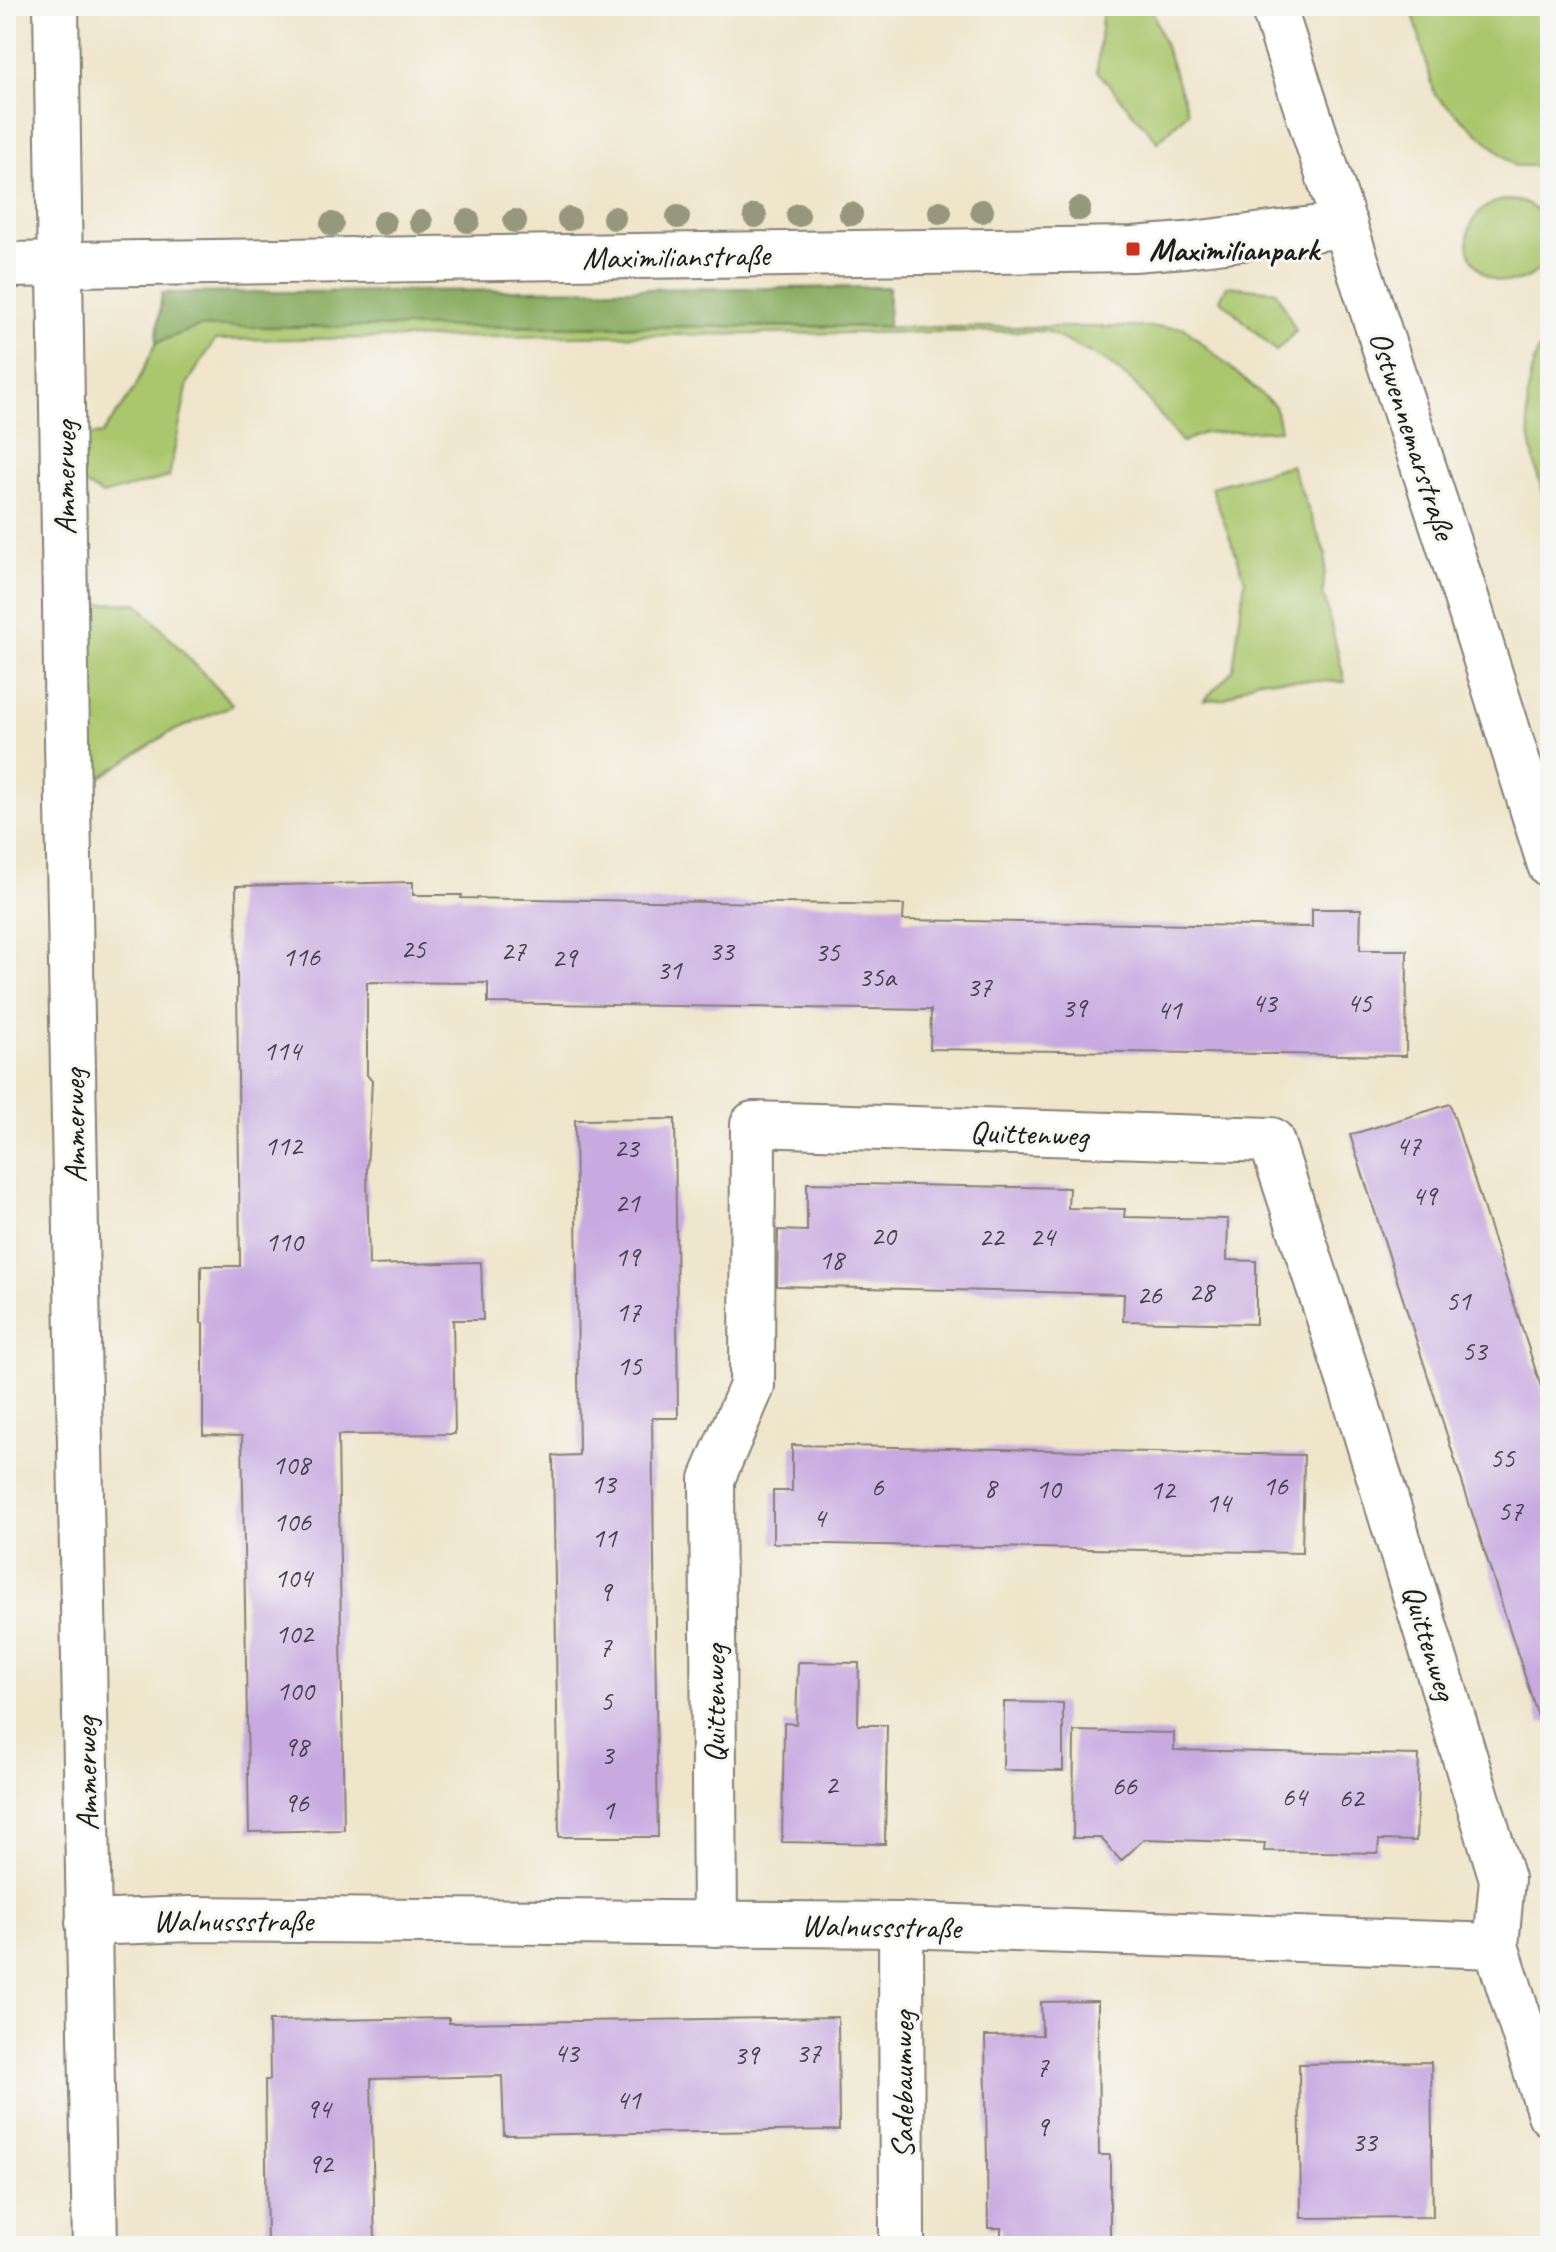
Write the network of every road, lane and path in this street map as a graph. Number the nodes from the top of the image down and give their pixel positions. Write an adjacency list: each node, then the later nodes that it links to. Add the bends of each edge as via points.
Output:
1 (56, 6): 5 (street, Ammerweg)
2 (1273, 6): 3 (street, Ostwennemarstraße)
3 (1345, 225): 5 (street, Maximilianstraße, via 1133,249); 6 (street, Ostwennemarstraße)
4 (6, 265): 5 (street, Maximilianstraße)
5 (59, 265): 7 (street, Ammerweg)
6 (1550, 865)
7 (88, 1923): 8 (street, Walnussstraße, via 190,1919); 12 (street, Ammerweg)
8 (715, 1924): 9 (street, Walnussstraße); 10 (street, Quittenweg, via 712,1479 752,1386 753,1124 1271,1140 1502,1879)
9 (901, 1925): 10 (street, Walnussstraße); 13 (street, Sadebaumweg)
10 (1496, 1946): 11 (street)
11 (1550, 2114)
12 (95, 2246)
13 (902, 2246)

